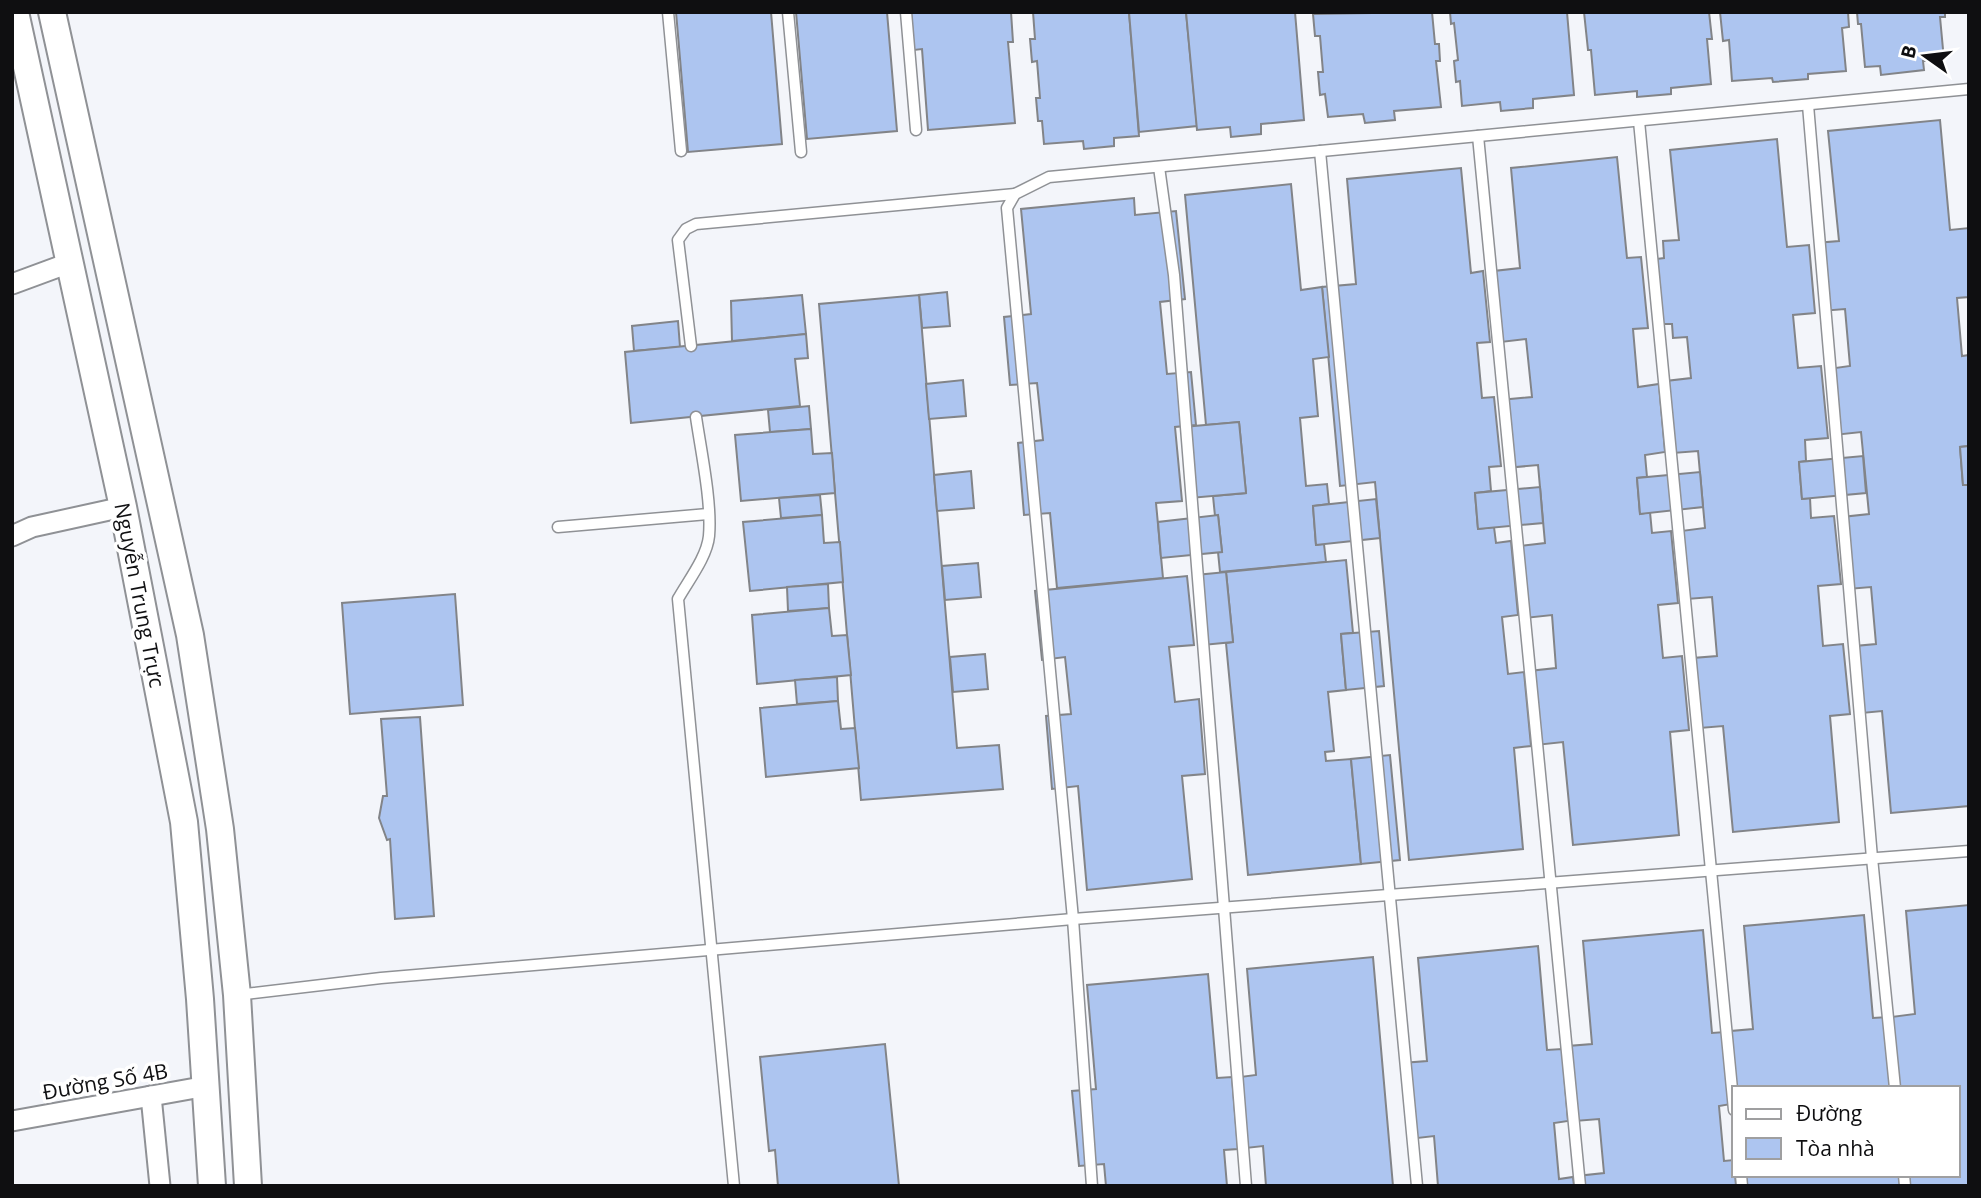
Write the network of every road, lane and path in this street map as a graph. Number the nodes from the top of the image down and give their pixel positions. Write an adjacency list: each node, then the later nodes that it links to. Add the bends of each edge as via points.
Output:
1 (15, 12): 16 (main road, Nguyễn Trung Trực)
2 (52, 12): 32 (main road, Nguyễn Trung Trực, via 190,635 220,830)
3 (667, 12): 11 (lane)
4 (788, 12): 12 (lane)
5 (906, 12): 9 (lane)
6 (1969, 89): 7 (lane)
7 (1808, 105): 8 (lane); 25 (lane)
8 (1639, 121): 10 (lane); 26 (lane)
9 (916, 130)
10 (1478, 136): 13 (lane); 27 (lane)
11 (681, 151)
12 (801, 152)
13 (1321, 152): 14 (lane); 28 (lane)
14 (1159, 167): 15 (lane, via 1049,177); 29 (lane, via 1174,275)
15 (1014, 194): 18 (lane, via 696,224 678,240); 30 (lane, via 1007,208)
16 (69, 263): 17 (street); 20 (main road, Nguyễn Trung Trực)
17 (12, 284)
18 (691, 346)
19 (696, 417): 21 (lane)
20 (123, 507): 23 (street, via 32,527); 33 (main road, Nguyễn Trung Trực, via 184,822)
21 (708, 514): 22 (lane); 31 (lane, via 704,552 678,599)
22 (558, 527)
23 (12, 536)
24 (1969, 851): 25 (lane)
25 (1872, 858): 26 (lane); 35 (lane)
26 (1711, 870): 27 (lane); 36 (lane)
27 (1551, 882): 28 (lane); 46 (lane)
28 (1389, 895): 29 (lane); 45 (lane)
29 (1223, 908): 30 (lane); 44 (lane)
30 (1073, 919): 31 (lane); 43 (lane)
31 (710, 951): 32 (lane, via 381,978); 42 (lane)
32 (237, 995): 33 (main road); 41 (main road, Nguyễn Trung Trực)
33 (200, 999): 34 (main road, Nguyễn Trung Trực)
34 (207, 1086): 37 (street, Đường Số 4B); 40 (main road, Nguyễn Trung Trực)
35 (1895, 1086)
36 (1732, 1089)
37 (151, 1096): 38 (street, Đường Số 4B); 39 (street)
38 (12, 1121)
39 (160, 1186)
40 (212, 1186)
41 (248, 1186)
42 (734, 1186)
43 (1092, 1186)
44 (1246, 1186)
45 (1417, 1186)
46 (1580, 1186)

